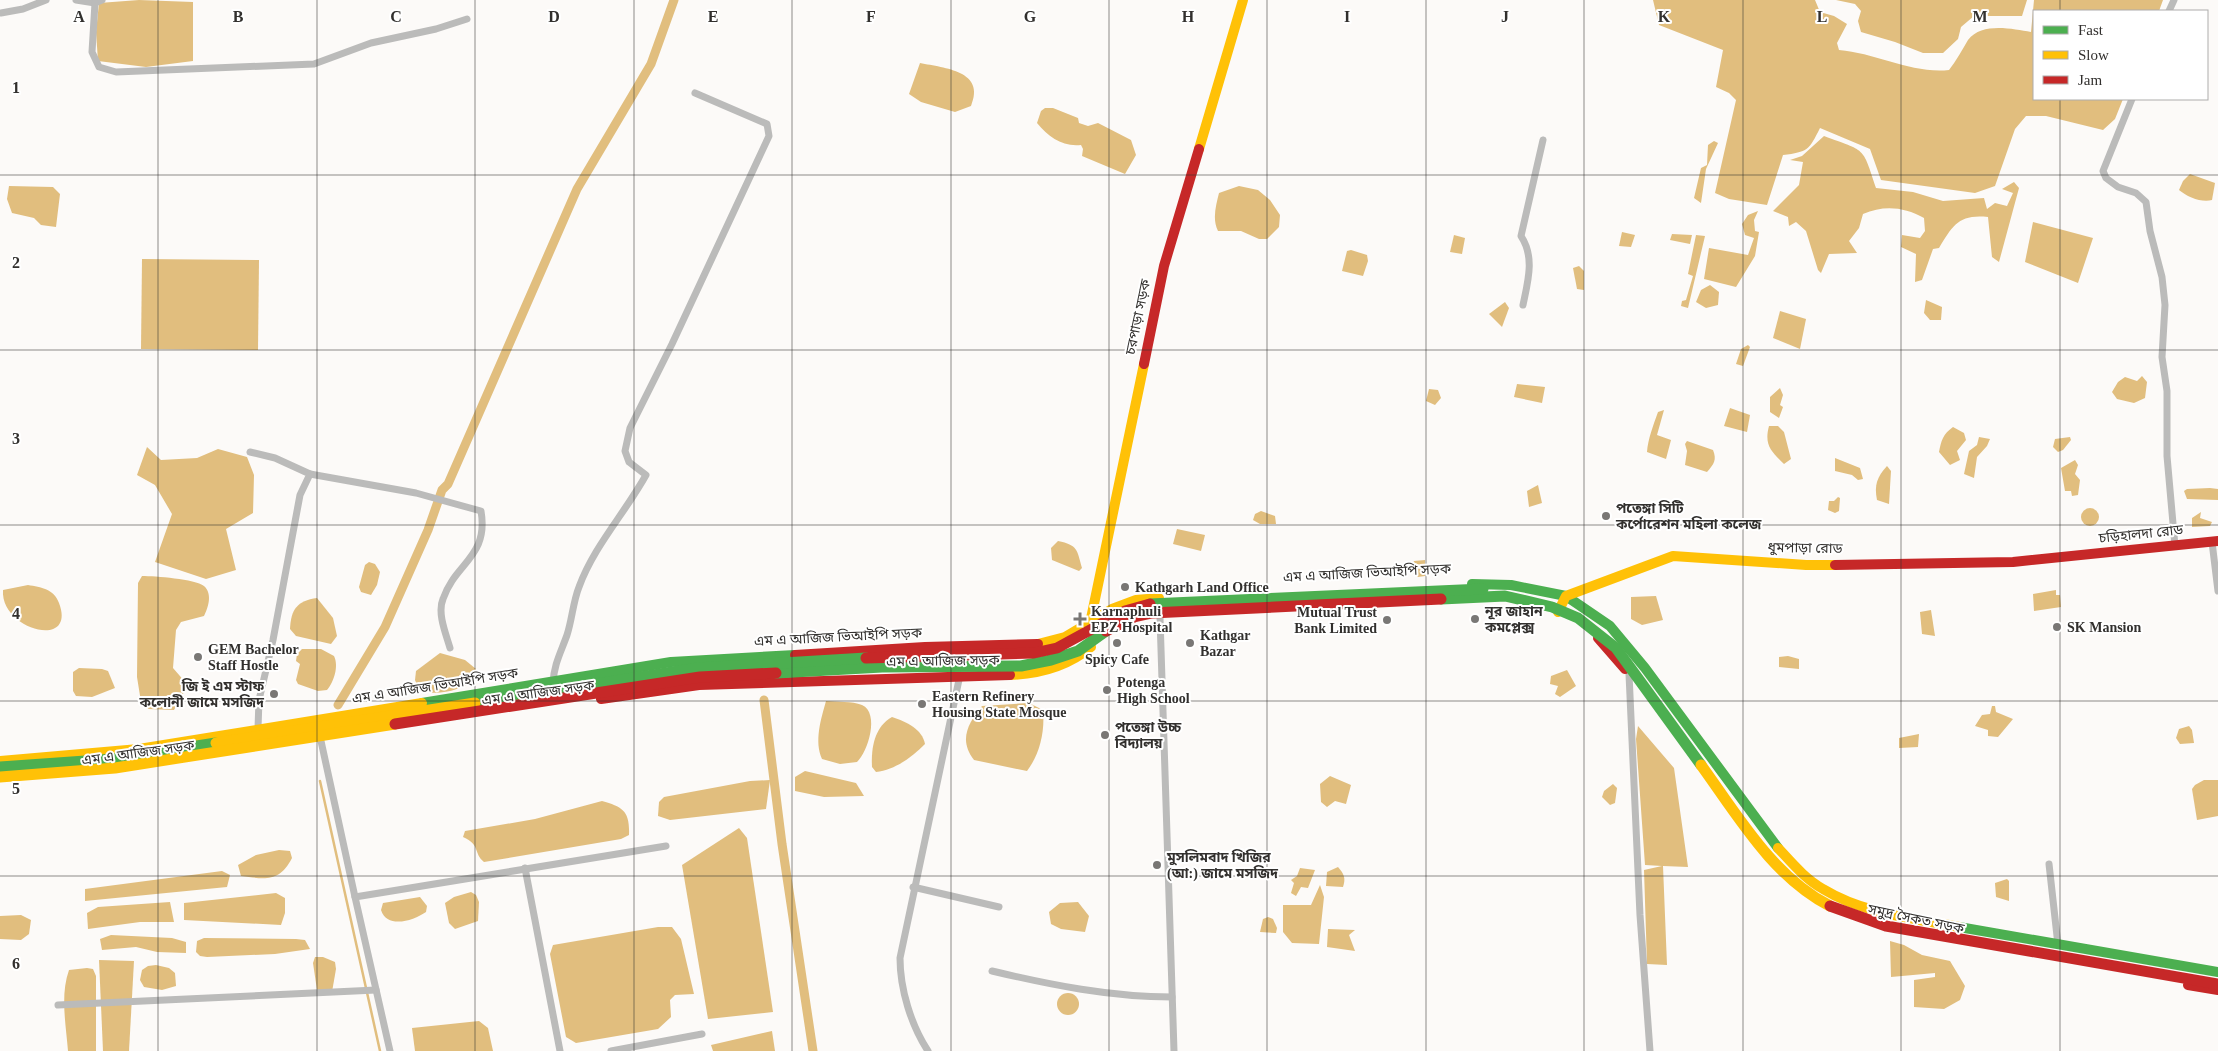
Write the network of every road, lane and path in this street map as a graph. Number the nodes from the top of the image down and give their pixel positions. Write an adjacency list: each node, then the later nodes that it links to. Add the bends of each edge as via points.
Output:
1 (46, 0): 5 (street)
2 (76, 0): 4 (street)
3 (1243, 0): 20 (main road, চরপাড়া সড়ক, via 1164,266)
4 (99, 2): 6 (street, via 92,52 99,67 116,72 314,64 371,43)
5 (1, 13)
6 (467, 19)
7 (695, 93): 26 (street, via 767,124 769,136 630,428 625,451 629,462 646,475 604,538 579,587 567,635 554,666)
8 (2132, 100): 14 (street, via 2103,171 2106,178 2118,187 2136,193 2146,202 2162,277 2165,305 2162,357 2167,391)
9 (1543, 140): 10 (street, via 1521,236 1528,247 1530,270)
10 (1523, 305)
11 (250, 452): 12 (street, via 275,458)
12 (310, 474): 22 (street, via 416,493 481,511 484,528 472,559 457,574 442,600 443,626); 27 (street, via 300,495 259,700)
13 (2215, 542): 14 (main road, চড়িহালদা রোড); 16 (street)
14 (2175, 546): 15 (main road, চড়িহালদা রোড)
15 (2067, 556): 17 (main road, ধুমপাড়া রোড, via 2013,562 1806,565 1673,556)
16 (2218, 591)
17 (1566, 596): 18 (main road); 20 (main road, এম এ আজিজ ভিআইপি সড়ক, via 1511,585 1477,584 1168,597 1136,600 1112,609); 23 (main road, এম এ আজিজ ভিআইপি সড়ক, via 1610,626)
18 (1559, 610): 19 (main road, via 1502,602); 24 (main road, via 1603,643); 31 (main road, bridge, via 1534,600 1505,596 1152,613 1114,626 1078,651 1021,666 882,667 700,678 115,768); 43 (main road, bridge, via 1586,622 1616,648 1752,834 1792,882 1813,897 1886,926)
19 (1160, 618): 21 (main road, via 1130,624); 46 (street)
20 (1088, 624): 21 (main road, চরপাড়া সড়ক); 26 (main road, এম এ আজিজ ভিআইপি সড়ক, via 1054,642 1031,646 925,647 671,662)
21 (1092, 646): 25 (main road, এম এ আজিজ সড়ক, via 1081,657 1066,664 1028,674)
22 (450, 648)
23 (1645, 668): 39 (main road, সমুদ্র সৈকত সড়ক, via 1774,844 1802,874 1822,889 1852,904 1894,915)
24 (1629, 674): 45 (main road, সমুদ্র সৈকত সড়ক, via 1755,846 1792,888 1834,913 1884,930); 54 (street)
25 (960, 675): 28 (main road, এম এ আজিজ সড়ক, via 699,685); 36 (street)
26 (553, 683): 27 (main road, এম এ আজিজ ভিআইপি সড়ক)
27 (258, 728): 29 (main road, এম এ আজিজ ভিআইপি সড়ক, via 139,748)
28 (321, 741): 32 (main road, এম এ আজিজ সড়ক, via 115,773); 37 (street)
29 (0, 761)
30 (0, 768): 42 (main road, bridge, via 114,759 698,668 872,657 1034,653 1057,648 1125,611 1154,603 1461,588 1510,590 1555,598 1606,628 1620,642 1765,840 1796,875 1818,892 1842,904 1888,919)
31 (0, 777)
32 (0, 782)
33 (666, 846): 35 (street)
34 (2048, 864): 39 (street)
35 (525, 868): 37 (street); 50 (street)
36 (913, 887): 38 (street); 52 (street, via 900,958 900,978)
37 (355, 898): 44 (street)
38 (999, 907)
39 (2058, 944): 41 (main road, সমুদ্র সৈকত সড়ক)
40 (992, 971): 46 (street, via 1082,989)
41 (2218, 972)
42 (2218, 976)
43 (2218, 984)
44 (376, 990): 47 (street); 49 (street)
45 (2218, 990)
46 (1172, 998): 53 (street)
47 (58, 1005)
48 (702, 1034): 51 (street)
49 (390, 1051)
50 (560, 1051)
51 (611, 1051)
52 (928, 1051)
53 (1174, 1051)
54 (1650, 1051)

